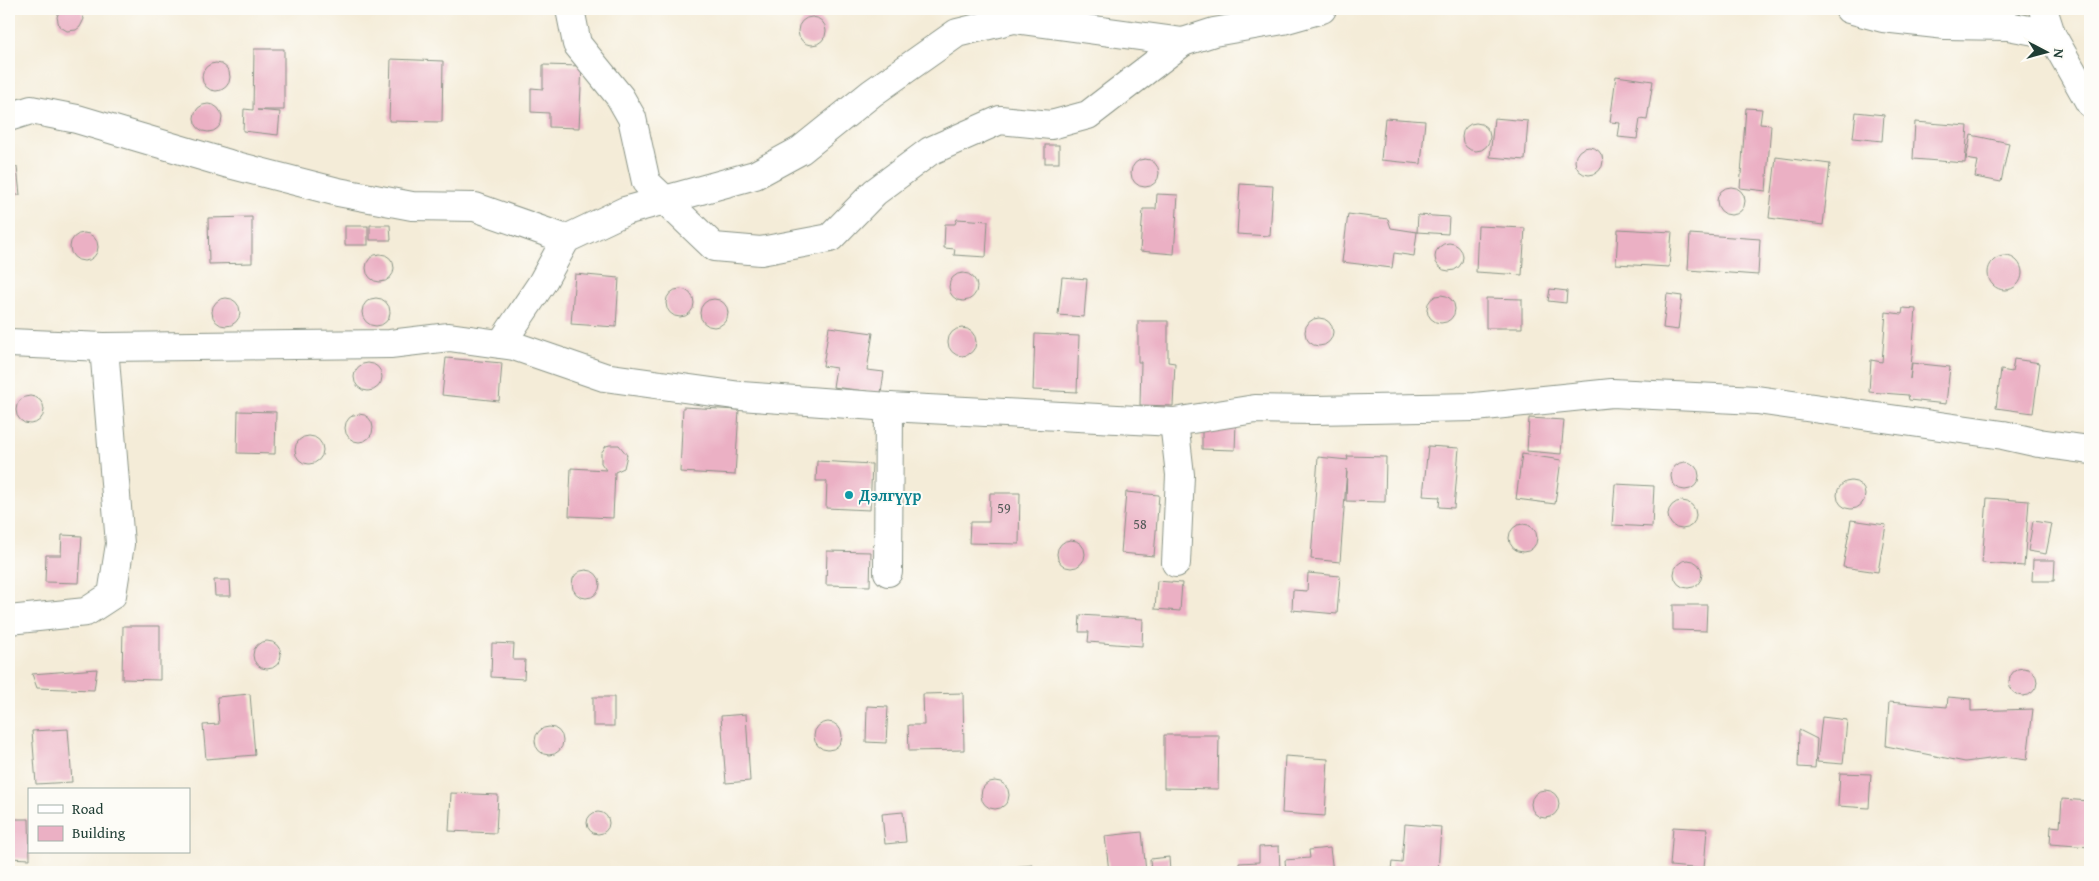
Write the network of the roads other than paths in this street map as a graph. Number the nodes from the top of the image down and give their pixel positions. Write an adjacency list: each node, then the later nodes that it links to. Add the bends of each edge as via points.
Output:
1 (570, 9): 9 (street, via 577,44 620,97 632,118 646,182)
2 (1322, 9): 6 (street, via 1283,20 1214,32)
3 (1849, 9): 5 (street, via 1882,18 1946,25 2008,26)
4 (2043, 9): 5 (street)
5 (2052, 34): 7 (street)
6 (1183, 42): 9 (street, via 1014,19 957,33 872,93 801,150 755,175); 9 (street, via 1088,115 1051,125 1000,120 930,151 875,192 830,238 761,252 714,246)
7 (2090, 103)
8 (9, 117): 10 (street, via 30,110 77,120 338,192 412,206 475,207)
9 (667, 200): 10 (street, via 625,211)
10 (566, 239): 12 (street)
11 (9, 343): 13 (street)
12 (501, 344): 13 (street, via 448,337 390,344); 14 (street, via 604,377 741,396)
13 (104, 348): 19 (street, via 120,544 112,595 86,612)
14 (889, 407): 15 (street); 18 (street)
15 (1174, 422): 16 (street, via 1256,409 1475,407 1612,393 1757,400); 17 (street, via 1180,475)
16 (2090, 450)
17 (1176, 563)
18 (888, 572)
19 (9, 620)

